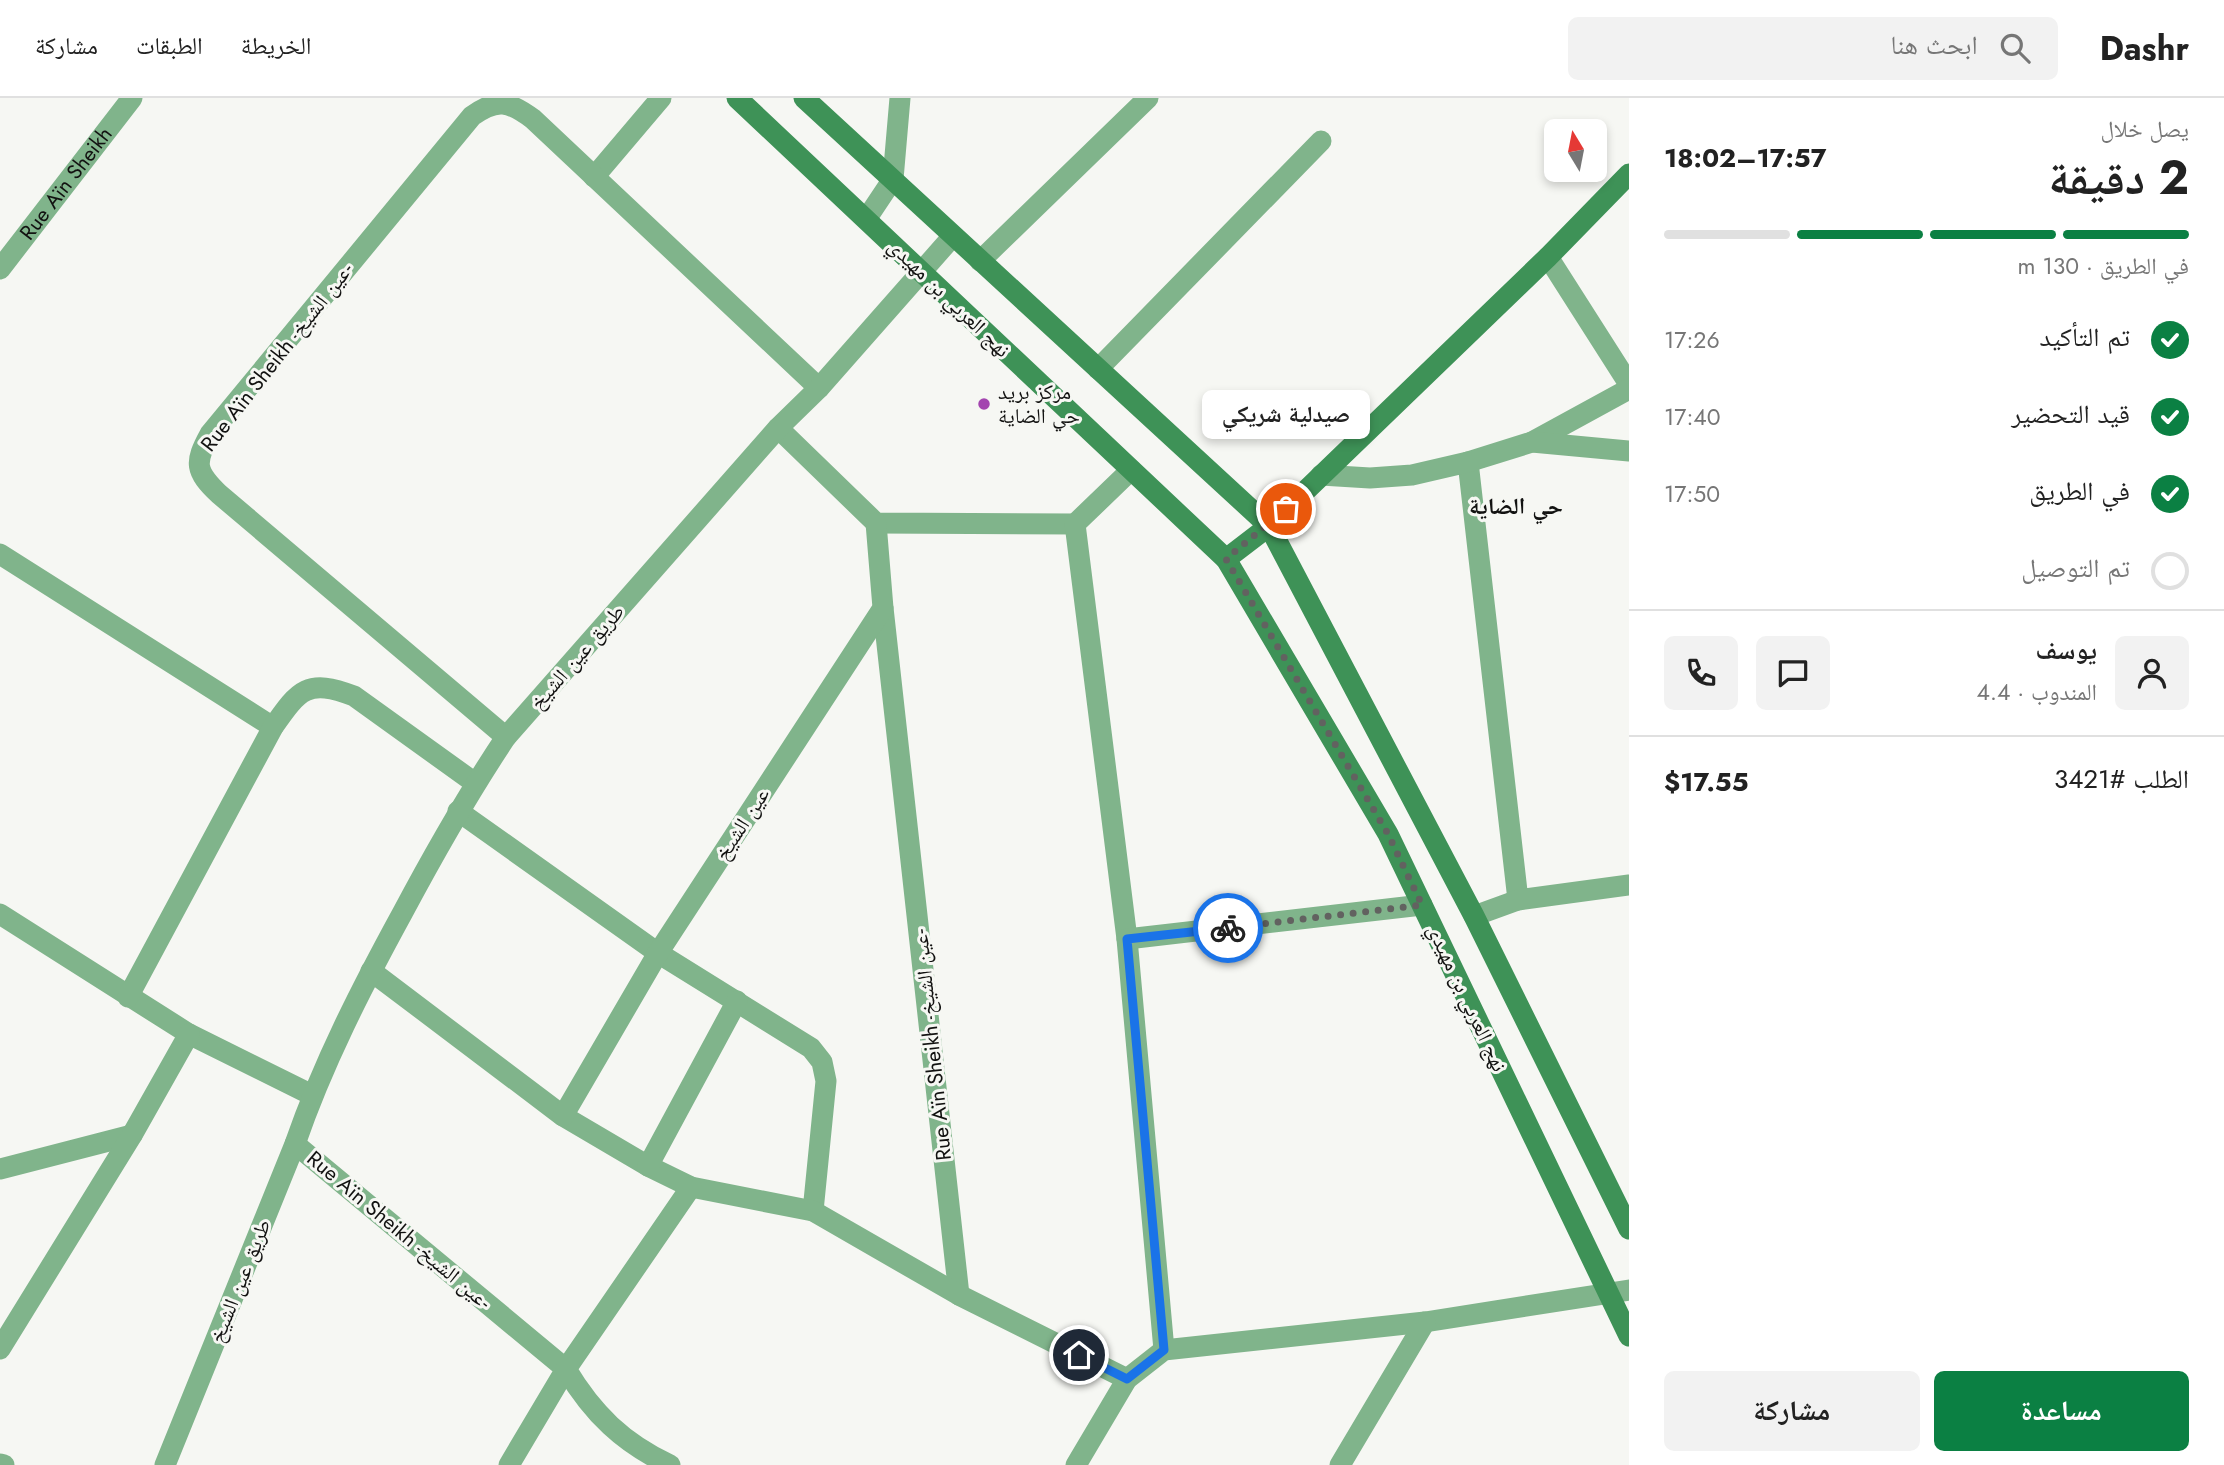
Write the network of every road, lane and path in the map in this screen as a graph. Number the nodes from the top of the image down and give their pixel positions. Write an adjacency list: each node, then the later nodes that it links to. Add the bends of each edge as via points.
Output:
1 (132, 98): 16 (street, Rue Aïn Sheikh)
2 (661, 98): 9 (street)
3 (737, 98): 12 (main road, نهج العربي بن مهيدي)
4 (804, 98): 10 (main road, نهج العربي بن مهيدي)
5 (900, 98): 10 (street)
6 (1148, 98): 15 (street)
7 (1321, 141): 18 (street)
8 (1629, 174): 11 (main road)
9 (594, 177): 20 (street, Rue Aïn Sheikh -عين الشيخ-); 34 (street, Rue Aïn Sheikh -عين الشيخ-, via 510,103 485,105 209,435 198,455 199,470 219,494)
10 (893, 179): 12 (street); 13 (main road, نهج العربي بن مهيدي)
11 (1620, 188): 14 (main road)
12 (867, 218): 17 (main road, نهج العربي بن مهيدي)
13 (953, 236): 15 (main road, نهج العربي بن مهيدي); 17 (street, طريق عين الشيخ)
14 (1548, 257): 19 (street); 26 (main road)
15 (980, 261): 18 (main road, نهج العربي بن مهيدي)
16 (0, 269)
17 (921, 273): 20 (street, طريق عين الشيخ); 25 (main road, نهج العربي بن مهيدي)
18 (1098, 369): 29 (main road, نهج العربي بن مهيدي)
19 (1629, 386): 22 (street)
20 (819, 388): 21 (street, طريق عين الشيخ)
21 (778, 428): 27 (street); 34 (street, طريق عين الشيخ)
22 (1532, 442): 23 (street); 24 (street)
23 (1629, 452)
24 (1468, 463): 26 (street, via 1384,477); 38 (street)
25 (1131, 470): 28 (street); 31 (main road, نهج العربي بن مهيدي)
26 (1321, 475): 29 (main road)
27 (876, 523): 28 (street); 32 (street)
28 (1075, 524): 42 (street)
29 (1269, 526): 31 (main road); 41 (main road, نهج العربي بن مهيدي)
30 (0, 554): 33 (street)
31 (1226, 559): 39 (main road, نهج العربي بن مهيدي, via 1388,834)
32 (883, 608): 43 (street, عين الشيخ); 59 (street, Rue Aïn Sheikh -عين الشيخ-)
33 (273, 727): 35 (street, via 295,695 313,687 334,688 354,696); 45 (street)
34 (506, 737): 35 (street, طريق عين الشيخ)
35 (475, 783): 36 (street, طريق عين الشيخ)
36 (457, 811): 43 (street); 44 (street, طريق عين الشيخ)
37 (1629, 885): 38 (street)
38 (1518, 900): 41 (street)
39 (1422, 905): 42 (street); 58 (main road, نهج العربي بن مهيدي)
40 (0, 914): 45 (street)
41 (1474, 916): 56 (main road, نهج العربي بن مهيدي)
42 (1127, 939): 63 (street)
43 (658, 953): 46 (street); 49 (street, عين الشيخ)
44 (371, 971): 48 (street, طريق عين الشيخ); 49 (street)
45 (128, 998): 47 (street)
46 (737, 1001): 52 (street); 55 (street, via 811,1048 821,1062 825,1109)
47 (189, 1034): 48 (street); 50 (street)
48 (312, 1095): 51 (street, طريق عين الشيخ)
49 (563, 1116): 52 (street)
50 (132, 1135): 53 (street); 62 (street)
51 (295, 1144): 64 (street, Rue Aïn Sheikh -عين الشيخ-); 66 (street, طريق عين الشيخ)
52 (649, 1166): 54 (street)
53 (0, 1169)
54 (691, 1187): 55 (street); 64 (street)
55 (813, 1211): 59 (street)
56 (1629, 1229)
57 (1629, 1290): 58 (street)
58 (1607, 1293): 60 (street); 61 (main road, نهج العربي بن مهيدي)
59 (959, 1295): 65 (street)
60 (1424, 1322): 63 (street); 70 (street)
61 (1629, 1336)
62 (0, 1349)
63 (1164, 1350): 65 (street)
64 (566, 1369): 67 (street); 68 (street, Rue Aïn Sheikh -عين الشيخ-, via 587,1403 614,1432)
65 (1127, 1379): 69 (street)
66 (165, 1465)
67 (509, 1465)
68 (670, 1465)
69 (1076, 1465)
70 (1340, 1465)

